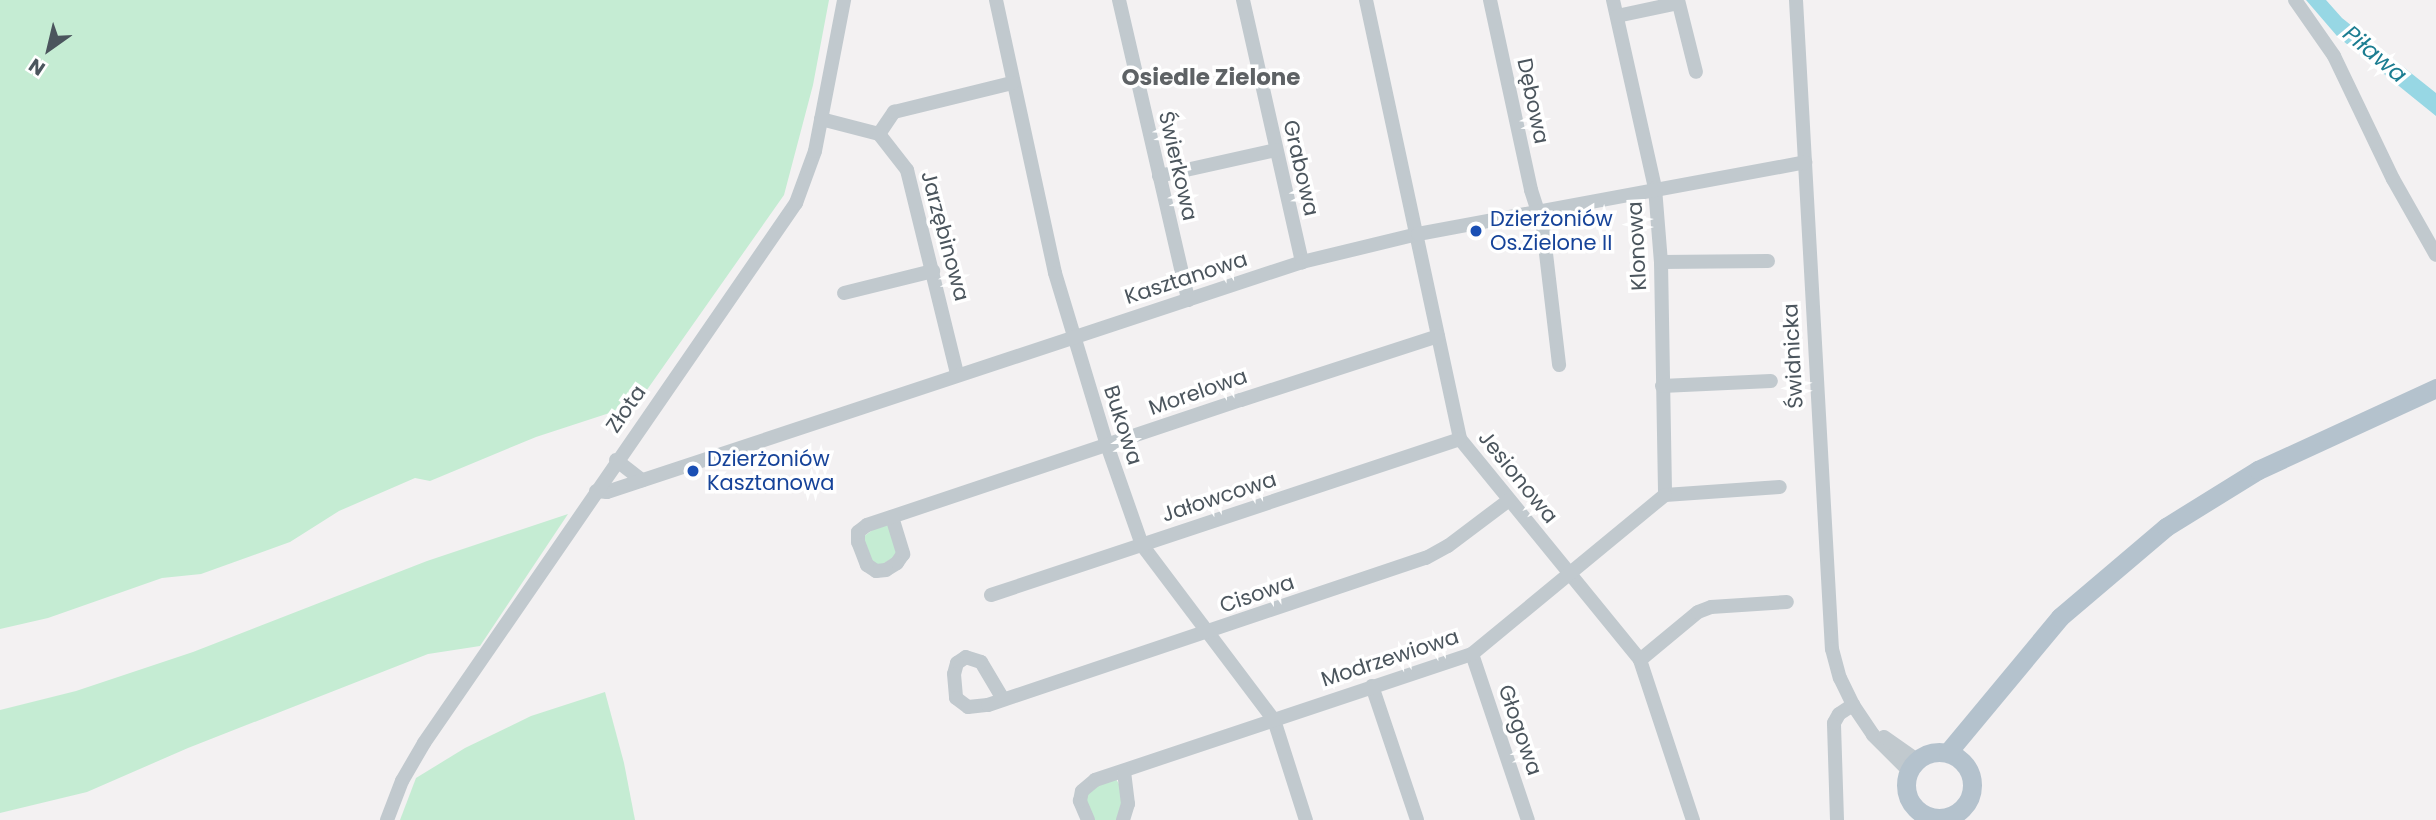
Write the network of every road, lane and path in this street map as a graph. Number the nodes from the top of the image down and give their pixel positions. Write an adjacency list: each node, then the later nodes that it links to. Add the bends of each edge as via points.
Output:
1 (844, 0): 14 (street, Złota)
2 (996, 0): 13 (street, Bukowa)
3 (1119, 0): 18 (street, Świerkowa)
4 (1243, 0): 16 (street, Grabowa)
5 (1366, 0): 21 (street, Jesionowa)
6 (1490, 0): 20 (street, Dębowa)
7 (1613, 0): 11 (street, Klonowa)
8 (1796, 0): 17 (street, Świdnicka)
9 (2295, 0): 22 (street, via 2334,56)
10 (1678, 2): 11 (street); 12 (street)
11 (1617, 16): 19 (street, Klonowa)
12 (1696, 72)
13 (1012, 83): 15 (street, via 894,112); 30 (street, Bukowa)
14 (821, 119): 15 (street); 38 (street, Złota, via 796,203)
15 (879, 134): 26 (street, Jarzębinowa, via 907,170)
16 (1276, 150): 18 (street); 24 (street, Grabowa)
17 (1805, 162): 19 (street, Kasztanowa); 54 (street, Świdnicka, via 1832,649)
18 (1158, 176): 28 (street, Świerkowa)
19 (1655, 188): 20 (street, Kasztanowa); 25 (street, Klonowa)
20 (1538, 211): 21 (street, Kasztanowa); 31 (street, Dębowa)
21 (1418, 234): 24 (street, Kasztanowa); 29 (street, Jesionowa)
22 (2436, 255)
23 (1768, 261): 25 (street)
24 (1302, 262): 28 (street, Kasztanowa)
25 (1661, 262): 34 (street, Klonowa)
26 (933, 271): 27 (street); 32 (street, Jarzębinowa)
27 (844, 293)
28 (1188, 300): 30 (street, Kasztanowa)
29 (1438, 336): 36 (street, Jesionowa); 37 (street, Morelowa)
30 (1072, 337): 32 (street, Kasztanowa); 37 (street, Bukowa)
31 (1559, 365)
32 (957, 374): 39 (street, Kasztanowa)
33 (1771, 381): 34 (street)
34 (1662, 386): 42 (street, Klonowa)
35 (2436, 388): 56 (main road, via 2258,470 2166,527 2060,617 2025,656)
36 (1460, 439): 43 (street, Jesionowa); 45 (street, Jałowcowa)
37 (1107, 445): 44 (street, Morelowa); 45 (street, Bukowa)
38 (616, 460): 39 (street); 41 (street, Złota)
39 (642, 481): 41 (street, Kasztanowa)
40 (1780, 487): 42 (street)
41 (596, 491): 60 (street, Złota, via 424,743)
42 (1665, 495): 46 (street, Modrzewiowa)
43 (1509, 500): 46 (street, Jesionowa); 49 (street, Cisowa, via 1426,558)
44 (892, 517)
45 (1142, 545): 47 (street, Jałowcowa); 49 (street, Bukowa)
46 (1570, 574): 50 (street, Modrzewiowa); 51 (street, Jesionowa)
47 (991, 595)
48 (1787, 602): 51 (street, via 1711,607 1698,612)
49 (1207, 633): 53 (street, Cisowa); 55 (street, Bukowa)
50 (1472, 654): 52 (street, Modrzewiowa); 65 (street, Głogowa)
51 (1640, 660): 66 (street, Jesionowa)
52 (1372, 686): 55 (street, Modrzewiowa); 64 (street)
53 (1003, 699)
54 (1853, 705): 57 (street, Świdnicka, via 1866,724); 67 (street, via 1834,723)
55 (1274, 719): 58 (street, Modrzewiowa); 63 (street, Bukowa)
56 (1956, 756): 57 (main road, via 1926,754); 59 (main road, via 1972,779 1965,806 1947,817)
57 (1913, 765): 59 (main road, via 1907,795)
58 (1124, 771): 61 (street, Modrzewiowa, via 1095,780 1082,791 1080,801); 62 (street, via 1128,804)
59 (1919, 816)
60 (387, 820)
61 (1088, 820)
62 (1123, 820)
63 (1306, 820)
64 (1417, 820)
65 (1528, 820)
66 (1693, 820)
67 (1837, 820)

